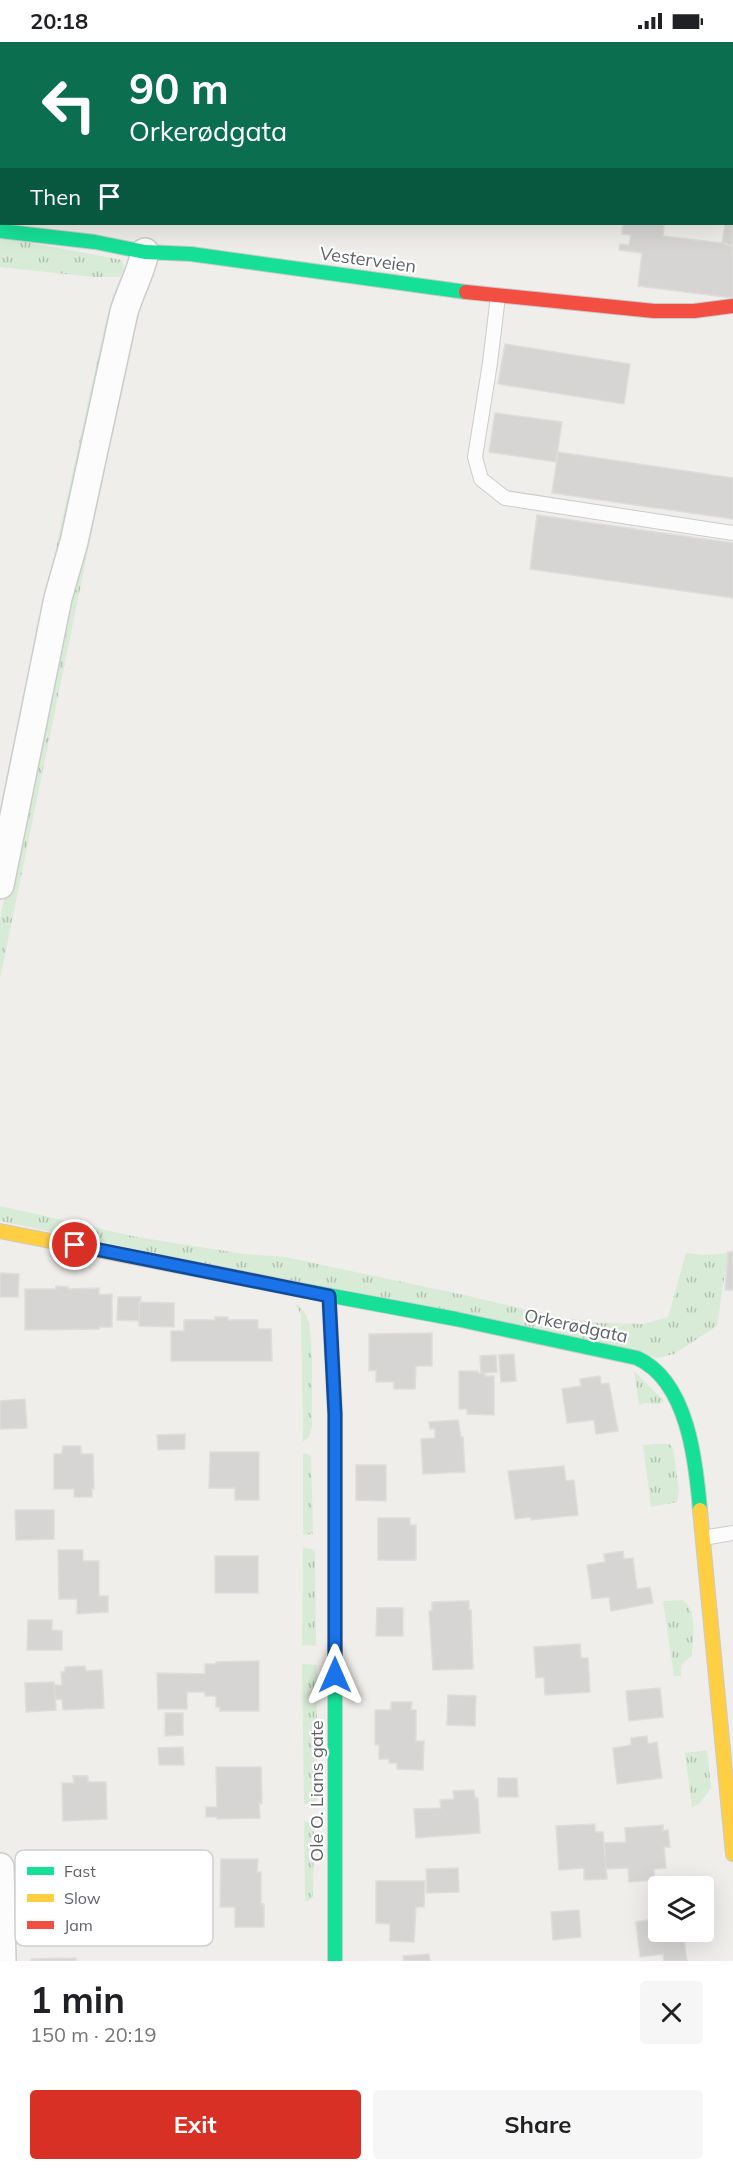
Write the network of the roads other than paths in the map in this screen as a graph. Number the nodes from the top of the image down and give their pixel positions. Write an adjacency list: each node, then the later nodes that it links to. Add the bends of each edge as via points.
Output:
1 (0, 231): 2 (street, Vesterveien)
2 (145, 252): 3 (street, Vesterveien, via 191,254); 6 (street, via 124,312 58,598)
3 (498, 296): 4 (street, Vesterveien, via 660,312); 5 (lane, via 475,457 481,479 505,498)
4 (733, 306)
5 (733, 533)
6 (0, 885)
7 (0, 1231): 8 (street, Orkerødgata)
8 (329, 1296): 10 (street, Orkerødgata, via 618,1352 646,1362 670,1388 686,1424 696,1466); 14 (street, Ole O. Lians gate, via 335,1414)
9 (733, 1533): 10 (lane)
10 (702, 1539): 11 (street, Orkerødgata)
11 (733, 1854)
12 (0, 1867): 13 (street)
13 (2, 1961)
14 (335, 1961)

